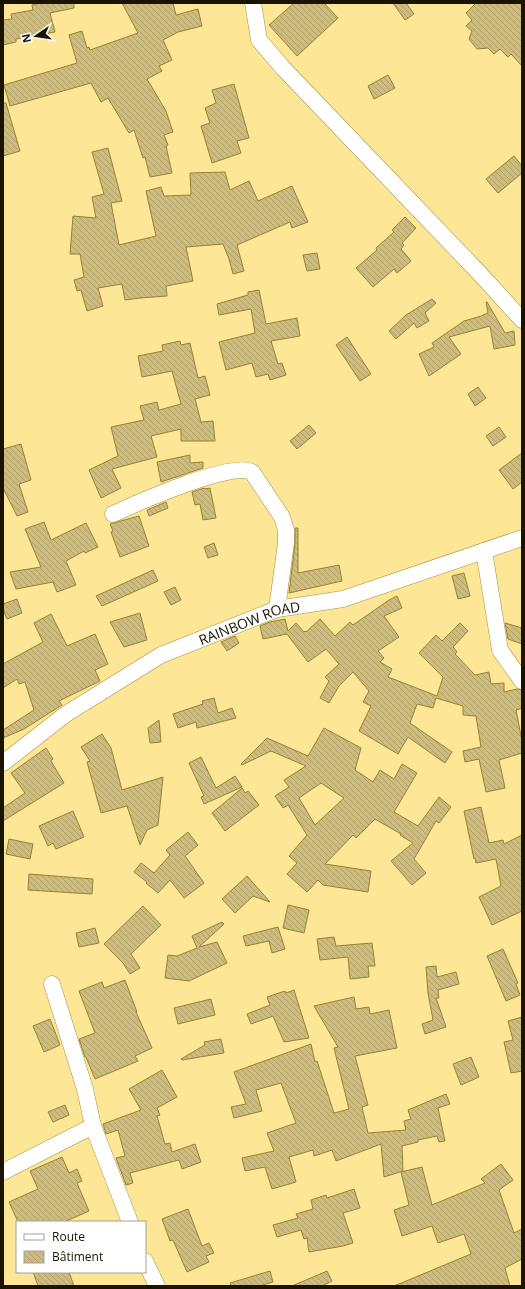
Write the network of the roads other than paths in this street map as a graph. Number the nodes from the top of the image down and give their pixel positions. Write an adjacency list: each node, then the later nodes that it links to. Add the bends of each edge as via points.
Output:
1 (254, 3): 2 (street, via 259,40)
2 (522, 320)
3 (113, 514): 6 (street, via 169,489 242,470 252,472 282,517 286,530)
4 (522, 538): 5 (street, RAINBOW ROAD)
5 (484, 551): 6 (street, RAINBOW ROAD, via 343,599); 7 (street, via 500,650)
6 (277, 609): 8 (street, RAINBOW ROAD, via 161,654 66,714)
7 (522, 682)
8 (3, 763)
9 (52, 984): 10 (street, via 85,1088)
10 (93, 1126): 11 (street); 12 (street)
11 (5, 1167)
12 (130, 1221)
13 (146, 1263): 14 (street)
14 (157, 1286)

